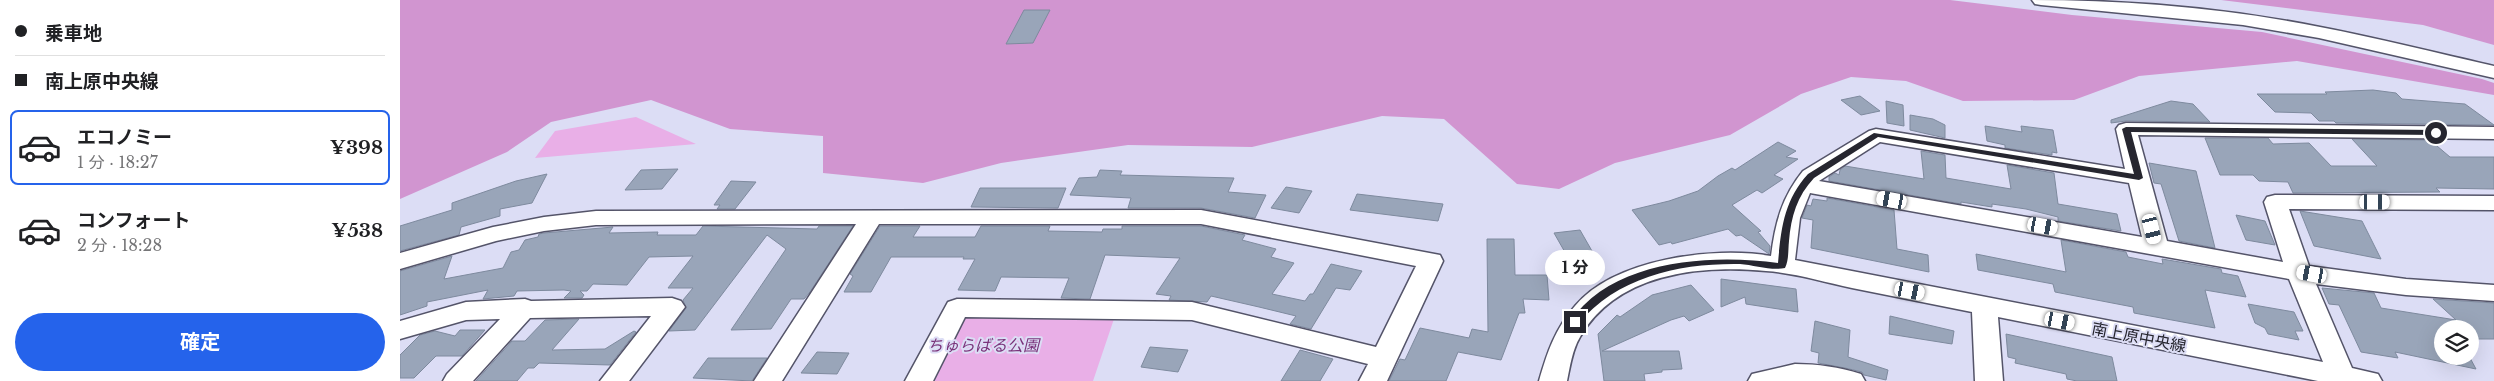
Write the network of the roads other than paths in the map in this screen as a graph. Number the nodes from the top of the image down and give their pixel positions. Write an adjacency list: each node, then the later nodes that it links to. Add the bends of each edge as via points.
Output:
1 (2042, 0): 2 (street, via 2243,20 2319,32)
2 (2494, 72)
3 (2494, 133): 4 (street, via 2126,129)
4 (2139, 178): 5 (street, via 1876,135 1811,176); 8 (street)
5 (1803, 185): 8 (street); 10 (street, via 1786,220)
6 (2494, 203): 11 (street, via 2275,202)
7 (872, 217): 9 (street, via 596,218 493,234); 16 (street, via 1201,217 1430,261); 20 (street)
8 (2156, 246): 11 (street)
9 (400, 261)
10 (1782, 266): 13 (street, 南上原中央線); 22 (street, 南上原中央線, via 1704,262 1673,266 1629,280 1602,296 1575,322 1566,336)
11 (2299, 272): 12 (street, via 2406,287); 17 (street)
12 (2494, 293)
13 (1984, 306): 17 (street, 南上原中央線); 25 (street)
14 (525, 308): 15 (street, via 466,311); 18 (street); 19 (street, via 672,307)
15 (400, 330)
16 (1377, 370): 21 (street, via 1192,311 957,308)
17 (2342, 379): 26 (street, 南上原中央線)
18 (457, 381)
19 (614, 381)
20 (768, 381)
21 (919, 381)
22 (1553, 381)
23 (1762, 381): 24 (street, via 1794,373)
24 (1851, 381)
25 (1990, 381)
26 (2368, 381)

